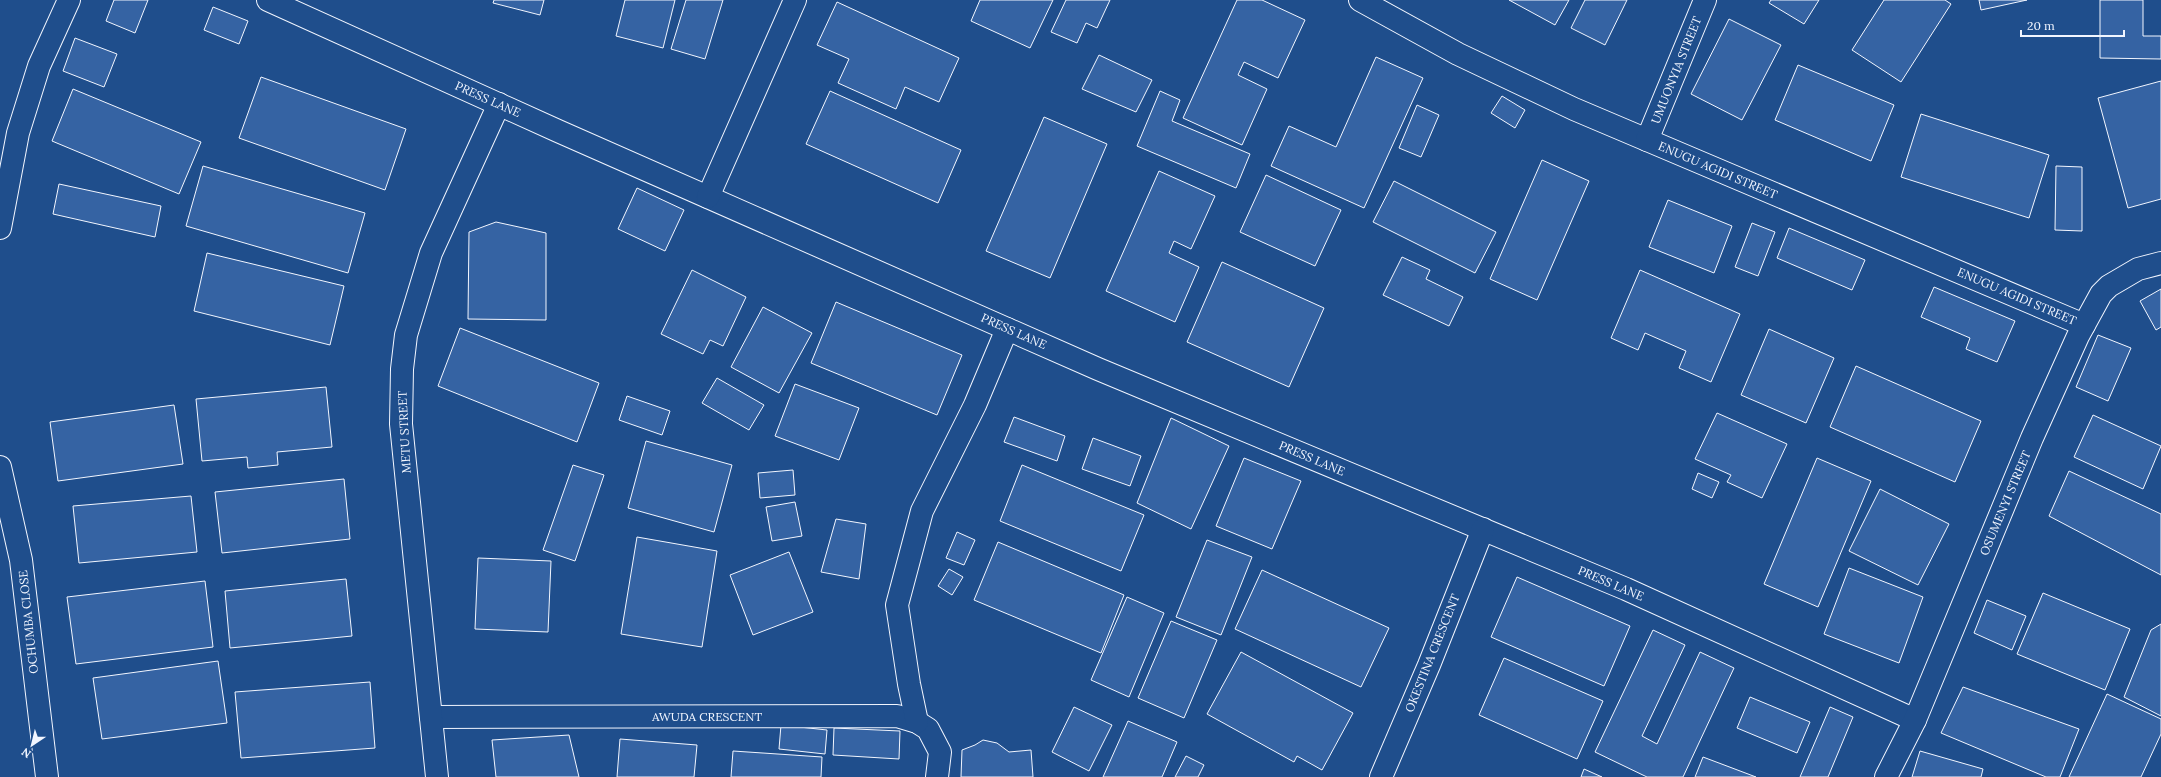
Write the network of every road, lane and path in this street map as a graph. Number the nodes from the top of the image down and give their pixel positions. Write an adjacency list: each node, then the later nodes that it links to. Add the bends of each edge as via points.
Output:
1 (69, 0): 9 (street, via 39,66 18,133)
2 (268, 0): 6 (street, PRESS LANE)
3 (795, 0): 8 (street)
4 (1360, 0): 7 (street, ENUGU AGIDI STREET, via 1458,54 1574,109)
5 (1705, 0): 7 (street, UMUONYIA STREET)
6 (498, 104): 8 (street, PRESS LANE); 15 (street, METU STREET, via 431,253 406,335 402,369 401,424)
7 (1647, 140): 11 (street, ENUGU AGIDI STREET)
8 (708, 197): 12 (street, PRESS LANE)
9 (0, 228)
10 (2161, 263): 11 (street, OSUMENYI STREET, via 2138,269 2109,286 2101,294)
11 (2084, 325): 16 (street, OSUMENYI STREET, via 2032,438)
12 (1007, 328): 14 (street, PRESS LANE, via 1098,369); 17 (street, via 974,405 922,511 897,605)
13 (0, 468): 18 (street, OCHUMBA CLOSE, via 21,560)
14 (1483, 529): 16 (street, PRESS LANE, via 1626,589); 21 (street, OKESTINA CRESCENT)
15 (431, 717): 17 (street, AWUDA CRESCENT, via 896,716); 19 (street, METU STREET)
16 (1915, 720): 22 (street, OSUMENYI STREET)
17 (917, 722): 20 (street, AWUDA CRESCENT, via 928,729 940,752)
18 (47, 777)
19 (437, 777)
20 (937, 777)
21 (1381, 777)
22 (1886, 777)

